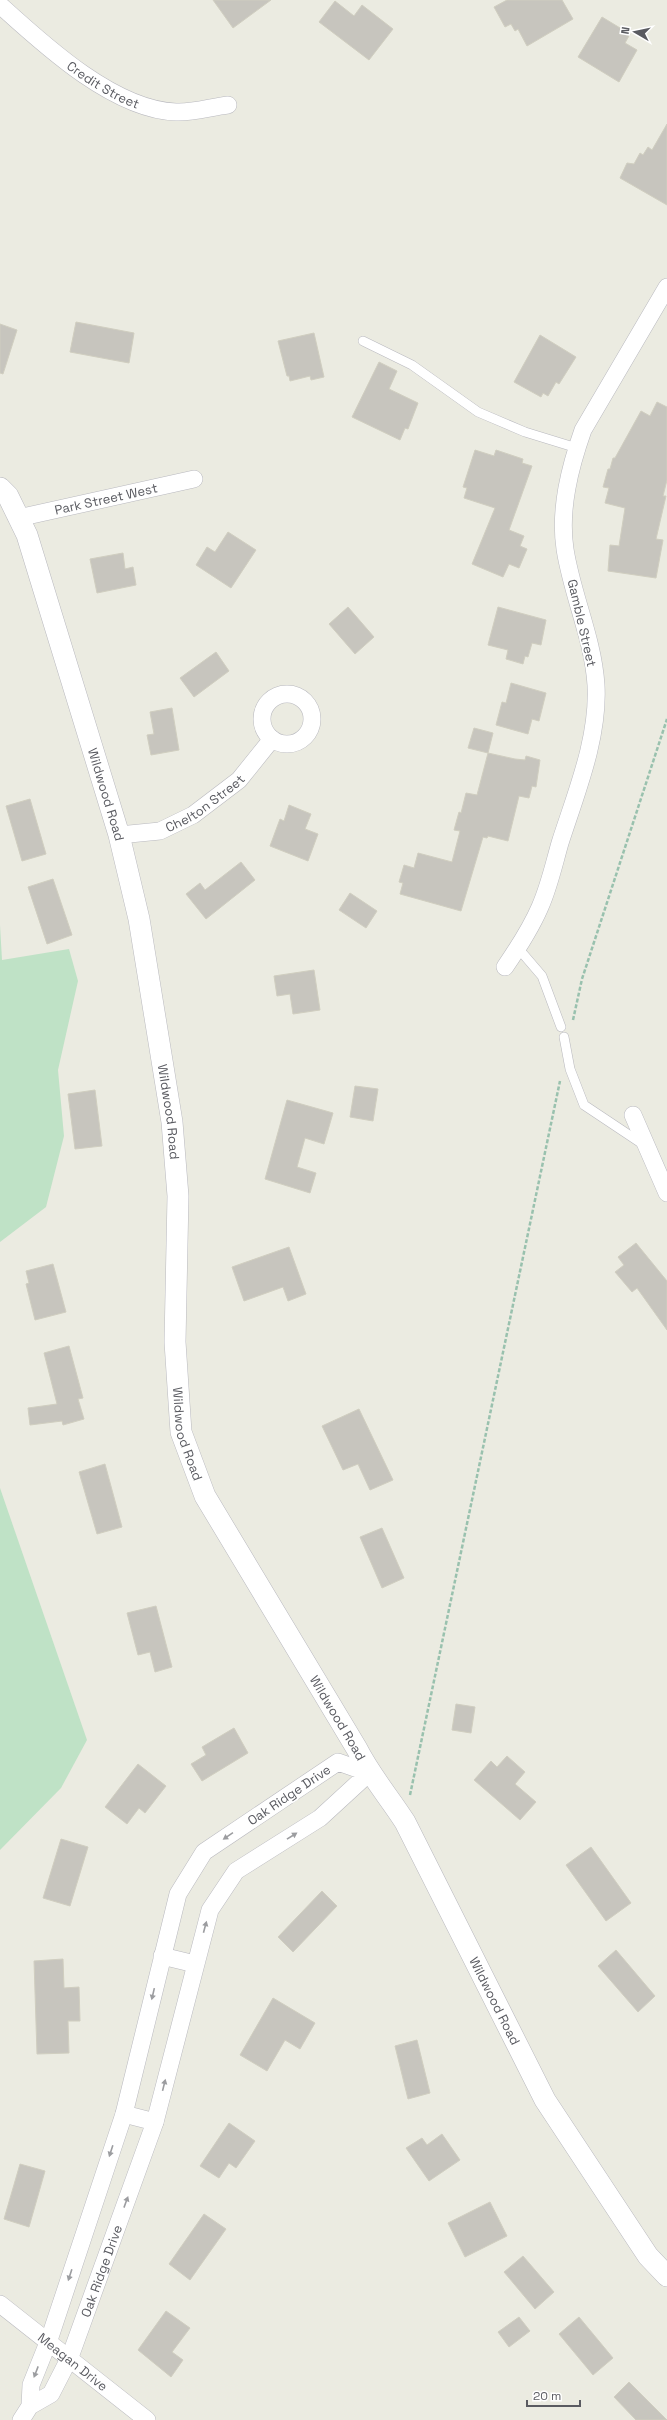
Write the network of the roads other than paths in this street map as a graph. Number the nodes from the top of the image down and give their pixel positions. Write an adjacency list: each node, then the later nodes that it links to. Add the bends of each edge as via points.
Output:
1 (0, 5): 2 (street, Credit Street, via 76,68 107,89 133,102 177,112)
2 (228, 105)
3 (667, 287): 5 (street, Gamble Street, via 583,430)
4 (363, 341): 5 (lane, via 412,365 478,412 525,432)
5 (577, 448): 11 (street, Gamble Street, via 568,483 564,516 565,548 593,662 596,685 594,712 590,743 541,906)
6 (194, 479): 8 (street, Park Street West)
7 (0, 488): 8 (street, Wildwood Road, via 8,496)
8 (18, 518): 10 (street, Wildwood Road, via 27,535)
9 (272, 739): 10 (street, Chelton Street, via 239,780 192,815 160,831)
10 (119, 835): 18 (street, Wildwood Road, via 139,919 172,1122 178,1196 175,1342 181,1432 206,1496)
11 (518, 948): 12 (street, Gamble Street); 13 (lane, via 542,976)
12 (505, 967)
13 (561, 1027)
14 (564, 1037): 16 (lane, via 570,1069 584,1105)
15 (633, 1115): 16 (street)
16 (647, 1147): 17 (street)
17 (667, 1193)
18 (369, 1772): 19 (street, Oak Ridge Drive, one-way to 19, via 338,1762 204,1852 178,1894); 20 (street, Oak Ridge Drive, one-way to 18, via 210,1910 236,1871 320,1818); 23 (street, Wildwood Road, via 405,1822 545,2100 648,2256)
19 (162, 1956): 20 (street); 21 (street, Oak Ridge Drive, one-way to 21)
20 (195, 1964): 22 (street, Oak Ridge Drive, one-way to 20)
21 (124, 2114): 22 (street); 25 (street, Oak Ridge Drive, one-way to 25)
22 (155, 2122): 26 (street, Oak Ridge Drive, one-way to 22)
23 (667, 2276)
24 (0, 2304): 25 (street, Meagan Drive)
25 (49, 2340): 26 (street, Meagan Drive); 27 (street, Oak Ridge Drive, one-way to 27, via 31,2385)
26 (70, 2357): 27 (street, Oak Ridge Drive, via 51,2394); 28 (street, Meagan Drive)
27 (26, 2413)
28 (147, 2420)

